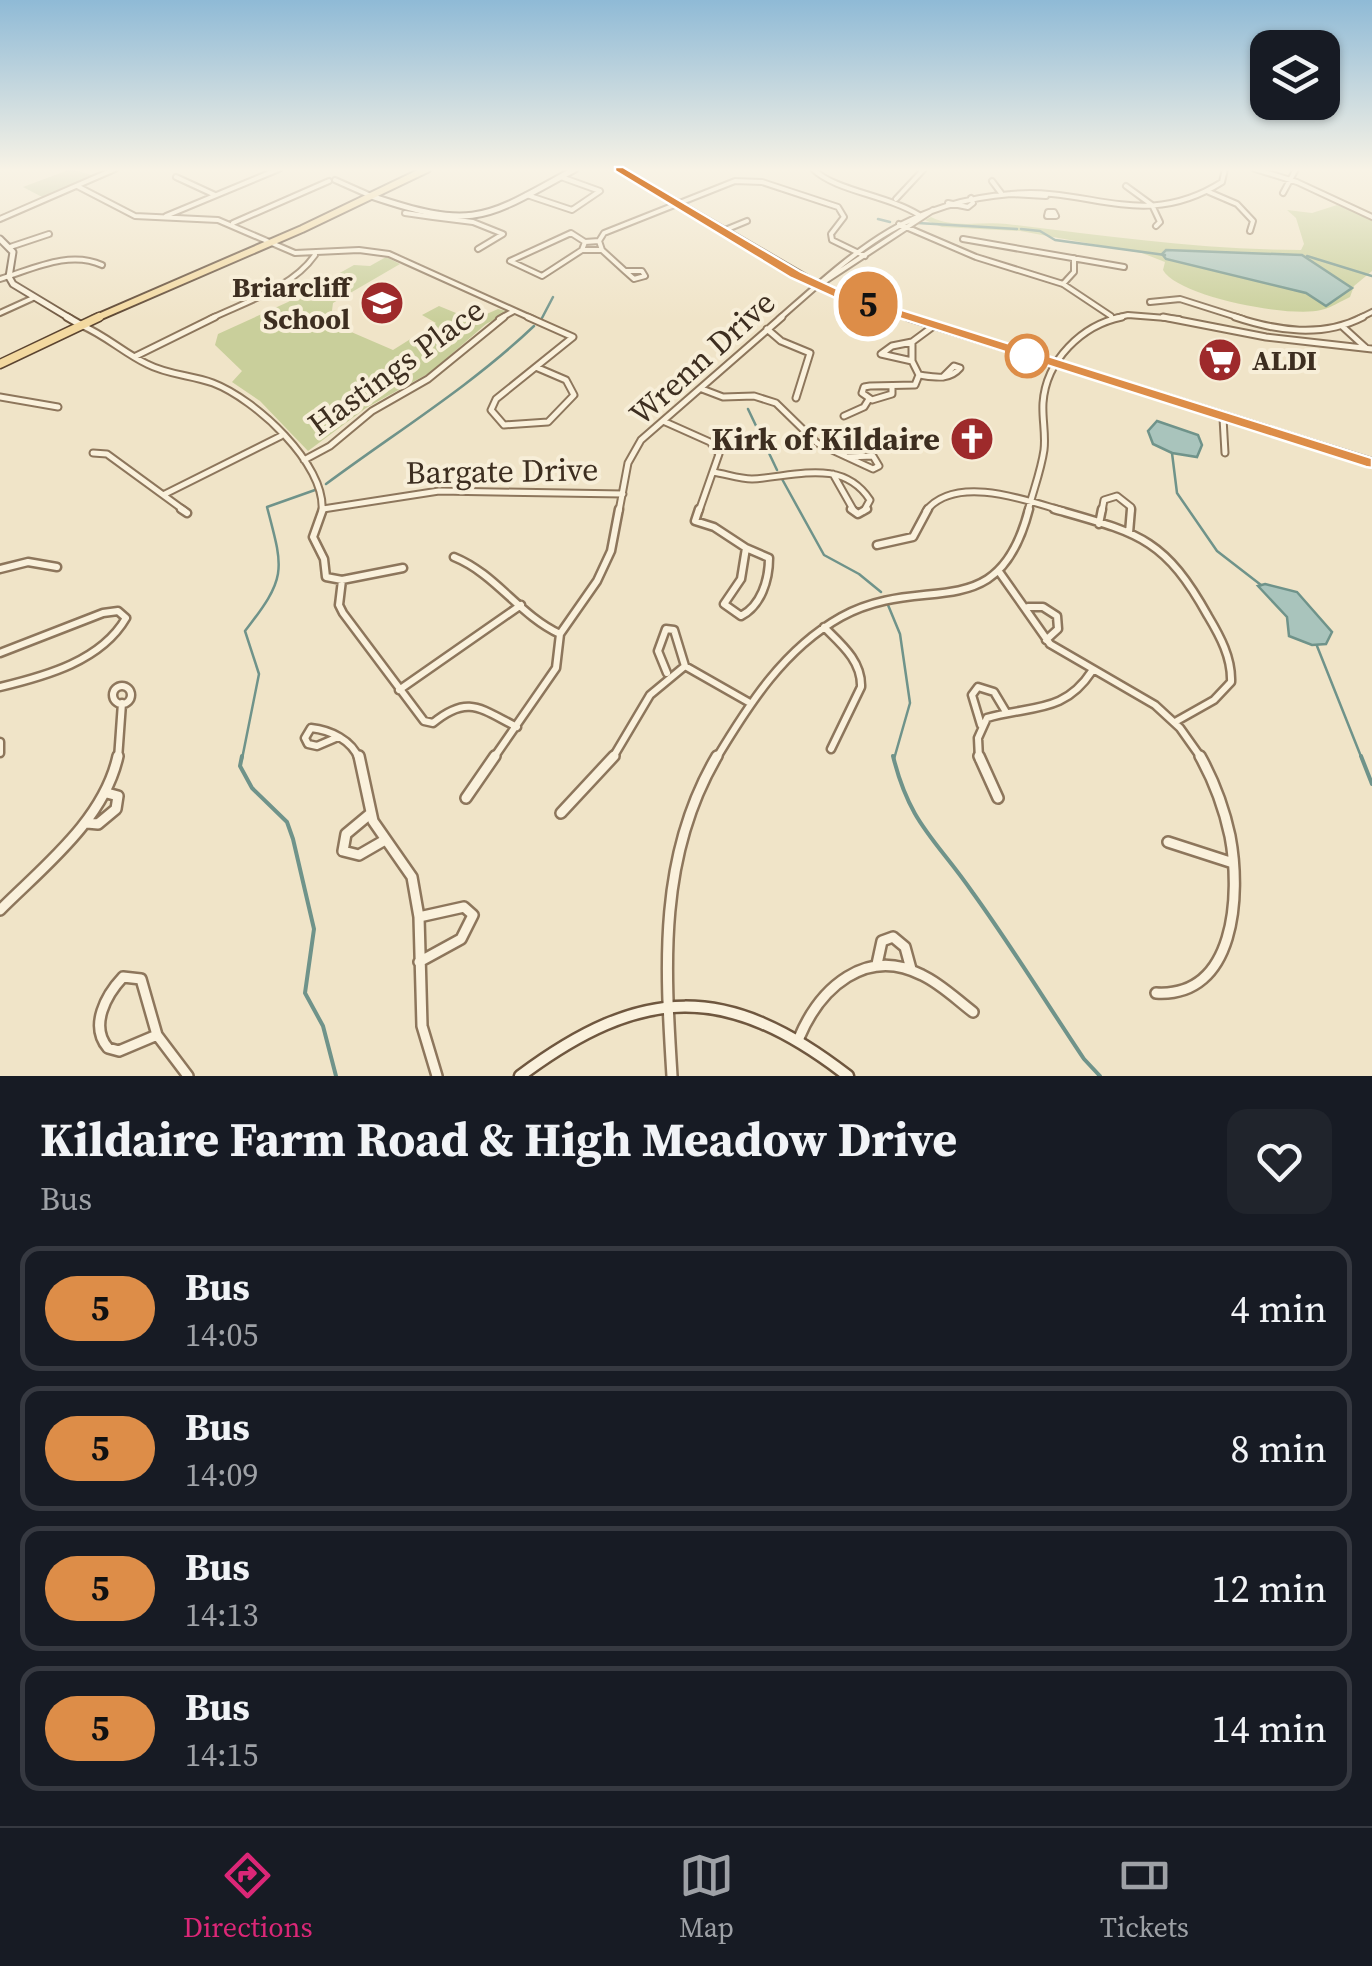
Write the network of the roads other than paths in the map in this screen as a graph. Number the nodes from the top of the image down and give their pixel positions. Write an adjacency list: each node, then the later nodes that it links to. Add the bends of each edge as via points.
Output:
1 (210, 219): 12 (street)
2 (243, 219): 12 (street)
3 (320, 219): 22 (main road)
4 (458, 219): 21 (street, via 503,234)
5 (635, 219): 19 (street)
6 (707, 219): 15 (main road)
7 (843, 219): 29 (street, via 832,240)
8 (911, 219): 13 (street)
9 (1159, 219): 14 (street)
10 (1253, 219): 16 (street)
11 (747, 221): 15 (street)
12 (232, 224): 22 (street)
13 (902, 226): 29 (street); 31 (street); 38 (street)
14 (1156, 226)
15 (725, 230): 39 (main road)
16 (1250, 231)
17 (48, 234): 24 (street)
18 (0, 239): 24 (main road)
19 (599, 240): 23 (street); 28 (street)
20 (963, 240): 32 (street)
21 (491, 241): 25 (street); 26 (street)
22 (269, 242): 30 (street); 46 (main road)
23 (585, 242): 27 (street); 27 (street, via 571,233 510,261 542,276)
24 (10, 246): 36 (main road)
25 (504, 246)
26 (478, 249)
27 (582, 250): 28 (street)
28 (602, 250): 35 (street)
29 (855, 253): 31 (street); 39 (street)
30 (315, 254): 43 (street, via 389,254); 52 (street, via 288,280)
31 (865, 256): 39 (street)
32 (1074, 258): 34 (street); 38 (street, via 1074,272)
33 (102, 265): 36 (street, via 78,258)
34 (1124, 266)
35 (625, 271)
36 (9, 277): 37 (street); 40 (main road)
37 (0, 279)
38 (1063, 284): 45 (street)
39 (818, 286): 47 (main road); 49 (street, Wrenn Drive)
40 (33, 298): 42 (street); 46 (main road)
41 (1150, 302): 48 (street, via 1182,299 1302,333)
42 (0, 312)
43 (514, 312): 56 (street, via 573,338); 72 (street, Hastings Place, via 428,380)
44 (1371, 314): 48 (street)
45 (1112, 317): 51 (street, via 1167,316); 55 (street, via 1080,332)
46 (81, 325): 52 (street); 54 (main road)
47 (935, 326): 50 (street); 55 (main road)
48 (1342, 326): 51 (street)
49 (768, 329): 59 (street, Wrenn Drive); 62 (street, via 810,353)
50 (912, 342): 53 (street); 53 (street, via 881,354)
51 (1369, 348)
52 (135, 357): 68 (street, via 225,388)
53 (912, 361): 57 (street)
54 (0, 364)
55 (1058, 366): 66 (main road); 78 (street, via 1044,395 1044,450)
56 (538, 368): 56 (street, via 566,380 574,395 548,422 504,425 491,410 496,399)
57 (919, 375): 58 (street); 60 (street, via 915,385)
58 (944, 377)
59 (702, 388): 67 (street, Wrenn Drive); 71 (street, via 723,397 770,400 810,438)
60 (892, 388): 63 (street, via 882,400); 63 (street, via 864,388)
61 (0, 398): 64 (street)
62 (796, 398)
63 (869, 399): 65 (street)
64 (58, 408)
65 (844, 416)
66 (1223, 418): 70 (street); 73 (main road)
67 (663, 421): 74 (street, via 714,445 720,458); 76 (street, Wrenn Drive, via 634,452)
68 (281, 436): 72 (street); 77 (street)
69 (93, 453): 77 (street, via 107,454)
70 (1225, 454)
71 (846, 457): 71 (street, via 873,469 879,466 874,456)
72 (304, 460): 79 (street, via 320,486)
73 (1372, 462)
74 (713, 472): 75 (street, via 749,479); 84 (street, via 694,521)
75 (833, 474): 75 (street, via 860,484 870,500 866,510 850,509)
76 (624, 494): 79 (street, Bargate Drive, via 439,490); 94 (street, Wrenn Drive, via 606,563)
77 (163, 495): 80 (street)
78 (1029, 505): 81 (street); 83 (street, via 982,492 944,499 928,507 914,537); 89 (street, via 1013,556)
79 (323, 509): 90 (street, via 314,537 326,577)
80 (187, 513)
81 (1099, 524): 82 (street); 82 (street, via 1104,500 1116,496 1131,507)
82 (1129, 533): 105 (street, via 1170,558 1231,660 1226,690)
83 (877, 544)
84 (746, 548): 84 (street, via 766,554 770,573 762,596 741,616 724,604 741,579)
85 (454, 557): 91 (street, via 484,569)
86 (57, 566): 88 (street, via 28,562)
87 (404, 568): 90 (street)
88 (0, 570)
89 (1000, 572): 92 (street); 93 (street, via 973,588 866,606)
90 (342, 580): 101 (street, via 340,609)
91 (521, 605): 94 (street); 101 (street)
92 (1028, 607): 95 (street); 95 (street, via 1057,616 1058,629)
93 (824, 628): 103 (street); 110 (street, via 850,654 864,681)
94 (560, 634): 107 (street, Wrenn Drive, via 556,668)
95 (1046, 640): 98 (street)
96 (0, 653): 100 (street, via 100,614 118,611 126,618 120,630 80,658)
97 (685, 666): 99 (street); 99 (street, via 680,638 666,629 658,655); 103 (street)
98 (1092, 671): 104 (street, via 1064,703); 105 (street, via 1134,690)
99 (667, 674): 116 (street, via 611,760)
100 (0, 687)
101 (399, 690): 107 (street, via 424,722 472,704)
102 (122, 702): 112 (street, via 123,742)
103 (750, 703): 127 (street, via 703,780 678,840 668,895)
104 (1006, 712): 106 (street); 106 (street, via 1001,698 978,687 972,696)
105 (1174, 722): 120 (street, via 1218,793)
106 (981, 726): 114 (street, via 979,762)
107 (516, 727): 113 (street, Wrenn Drive)
108 (338, 737): 115 (street, via 358,752)
109 (0, 742): 111 (street)
110 (831, 749)
111 (0, 752)
112 (107, 793): 117 (street); 117 (street, via 118,796 116,809 98,824)
113 (466, 798)
114 (998, 798)
115 (370, 814): 118 (street); 118 (street, via 346,834 342,851 363,854)
116 (561, 814)
117 (86, 823): 121 (street)
118 (385, 840): 122 (street, via 408,869)
119 (1168, 842): 120 (street)
120 (1233, 863): 126 (street, via 1232,914 1218,960 1194,988 1179,996)
121 (0, 910)
122 (420, 917): 123 (street); 123 (street, via 464,907 474,920 457,942)
123 (419, 962): 132 (street, via 422,1026)
124 (878, 964): 125 (street); 125 (street, via 878,946 893,937 906,947); 130 (street, via 844,976 823,993)
125 (911, 969): 128 (street)
126 (1156, 994)
127 (666, 1004): 130 (main road, via 724,1011); 133 (main road, via 584,1030); 134 (street)
128 (973, 1012)
129 (157, 1035): 129 (street, via 142,978 123,978 102,1008 100,1034 120,1052); 131 (street)
130 (799, 1038): 135 (main road)
131 (188, 1076)
132 (437, 1076)
133 (520, 1076)
134 (672, 1076)
135 (848, 1076)

